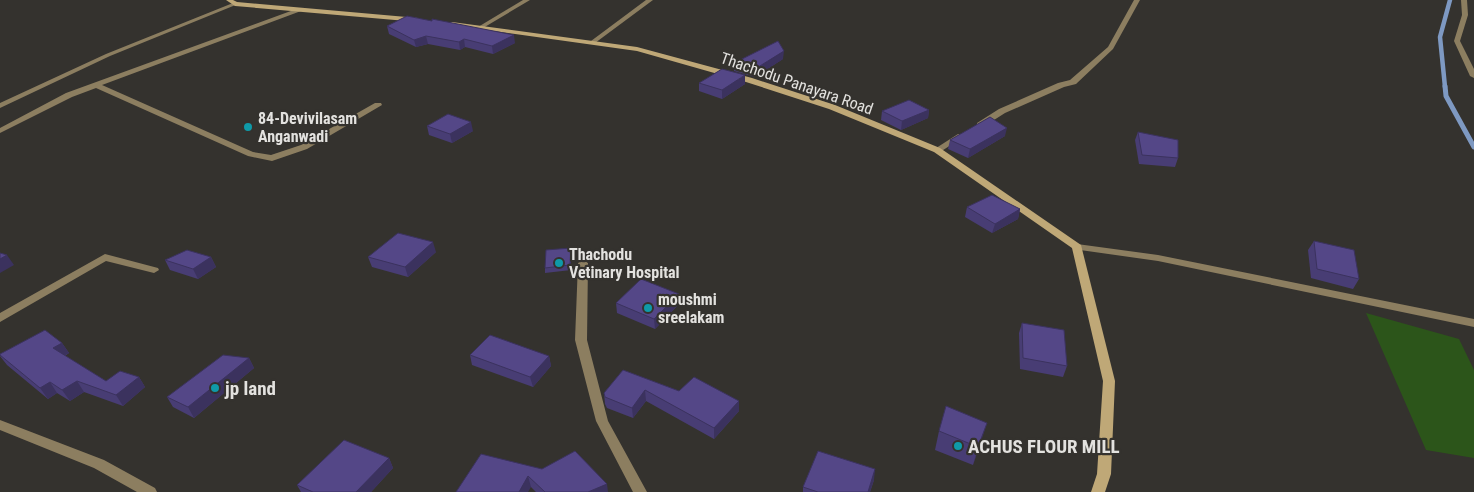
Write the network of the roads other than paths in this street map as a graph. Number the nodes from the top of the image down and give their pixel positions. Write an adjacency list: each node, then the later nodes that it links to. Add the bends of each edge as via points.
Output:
1 (527, 0): 9 (street)
2 (650, 0): 10 (street)
3 (1137, 0): 16 (street, via 1111,48 1073,82 1002,111)
4 (1464, 0): 11 (street, via 1465,15 1457,41)
5 (232, 2): 6 (main road); 14 (street)
6 (299, 10): 7 (main road); 12 (street)
7 (428, 21)
8 (446, 23): 9 (main road, Thachodu Panayara Road)
9 (481, 27): 10 (main road, Thachodu Panayara Road)
10 (593, 42): 16 (main road, Thachodu Panayara Road, via 637,49 749,80 832,107)
11 (1474, 76)
12 (96, 85): 13 (street, via 251,154 272,158 304,147); 15 (street)
13 (378, 105)
14 (0, 106)
15 (0, 131)
16 (937, 150): 17 (main road, Thachodu Panayara Road)
17 (1078, 247): 21 (street, via 1167,260); 25 (main road, via 1109,381 1104,474)
18 (583, 263): 24 (street, via 580,340 602,421)
19 (154, 270): 20 (street, via 105,257)
20 (0, 318)
21 (1474, 323)
22 (0, 425): 23 (street, via 99,464)
23 (150, 492)
24 (642, 492)
25 (1098, 492)

